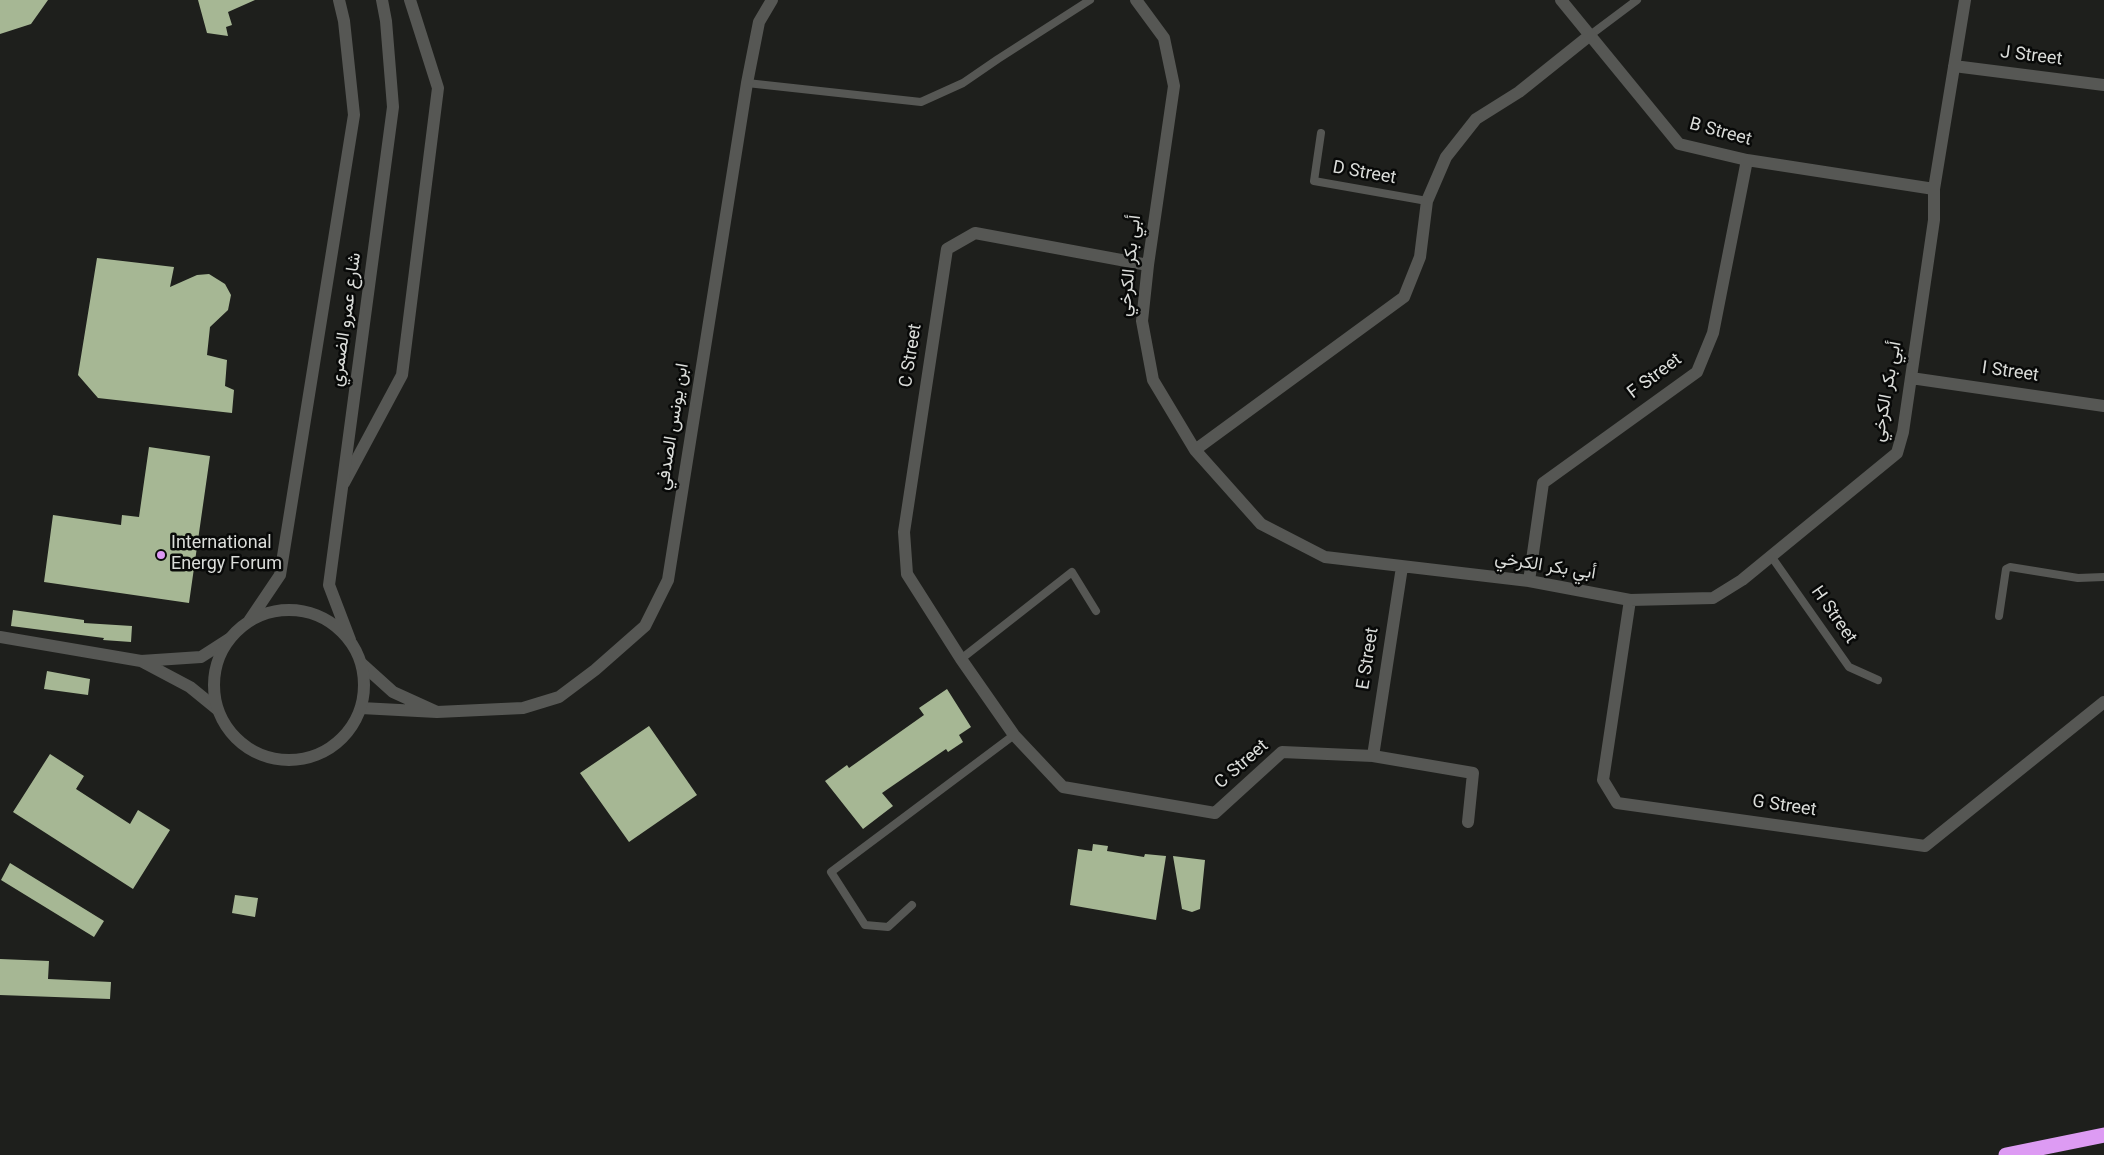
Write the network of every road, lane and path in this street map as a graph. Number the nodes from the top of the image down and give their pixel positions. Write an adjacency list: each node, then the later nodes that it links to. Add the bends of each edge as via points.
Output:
1 (339, 0): 30 (street, شارع عمرو الضمري, via 354,115 280,575)
2 (382, 0): 22 (street, شارع عمرو الضمري, via 393,108)
3 (410, 0): 22 (street, via 438,88 402,375)
4 (772, 0): 12 (street, ابن يونس الصدفي, via 759,22)
5 (1090, 0): 12 (lane, via 963,83 921,102)
6 (1136, 0): 18 (street, أبي بكر الكرخي, via 1164,38 1174,86)
7 (1561, 0): 10 (street, B Street)
8 (1637, 0): 10 (lane)
9 (1965, 0): 11 (street, أبي بكر الكرخي)
10 (1589, 36): 15 (street, B Street, via 1679,144); 17 (street, via 1519,92 1476,119 1446,157)
11 (1954, 66): 13 (street, J Street); 16 (street, أبي بكر الكرخي)
12 (747, 83): 41 (street, ابن يونس الصدفي, via 668,580 645,626 559,697 523,708)
13 (2104, 85)
14 (1321, 133): 17 (lane, D Street, via 1314,181)
15 (1746, 160): 16 (street, B Street); 26 (street, F Street, via 1713,333 1697,372 1542,483)
16 (1934, 189): 19 (street, أبي بكر الكرخي, via 1934,220)
17 (1427, 201): 21 (street, via 1420,257 1404,298)
18 (1148, 266): 21 (street, أبي بكر الكرخي, via 1142,321 1154,380); 34 (street, C Street, via 975,233 948,249 904,532 907,574)
19 (1911, 378): 20 (street, I Street); 23 (street, أبي بكر الكرخي, via 1897,453)
20 (2104, 406)
21 (1195, 450): 24 (street, أبي بكر الكرخي, via 1261,524 1326,557)
22 (344, 483): 33 (street, شارع عمرو الضمري, via 329,585)
23 (1771, 556): 27 (street, أبي بكر الكرخي, via 1713,598); 37 (lane, H Street, via 1849,667)
24 (1402, 567): 26 (street, أبي بكر الكرخي); 43 (street, E Street)
25 (2104, 577): 29 (lane, via 2078,578 2010,567 2005,573)
26 (1529, 581): 27 (street, أبي بكر الكرخي)
27 (1630, 600): 39 (street, G Street, via 1603,780 1617,803 1924,846)
28 (1096, 611): 34 (lane, via 1072,572)
29 (1999, 616)
30 (249, 621): 32 (street); 33 (street, via 269,612 292,610 314,614 334,624)
31 (0, 637): 35 (street)
32 (229, 638): 35 (street, via 200,657); 40 (street, via 217,660 213,685)
33 (350, 640): 36 (street)
34 (961, 659): 42 (street, C Street)
35 (141, 661): 40 (street, via 190,687)
36 (362, 664): 38 (street, via 365,686); 41 (street, via 394,692)
37 (1878, 680)
38 (361, 708): 40 (street, via 350,729 334,746 313,757 290,761 266,757 245,747 228,730); 41 (street, ابن يونس الصدفي)
39 (2102, 708)
40 (217, 709)
41 (438, 712)
42 (1014, 735): 43 (street, C Street, via 1063,787 1215,813 1282,752); 45 (lane, via 831,872 865,925 888,927)
43 (1373, 756): 44 (street, C Street, via 1473,774)
44 (1468, 822)
45 (912, 905)
46 (2104, 1135): 47 (highway)
47 (2006, 1155)

